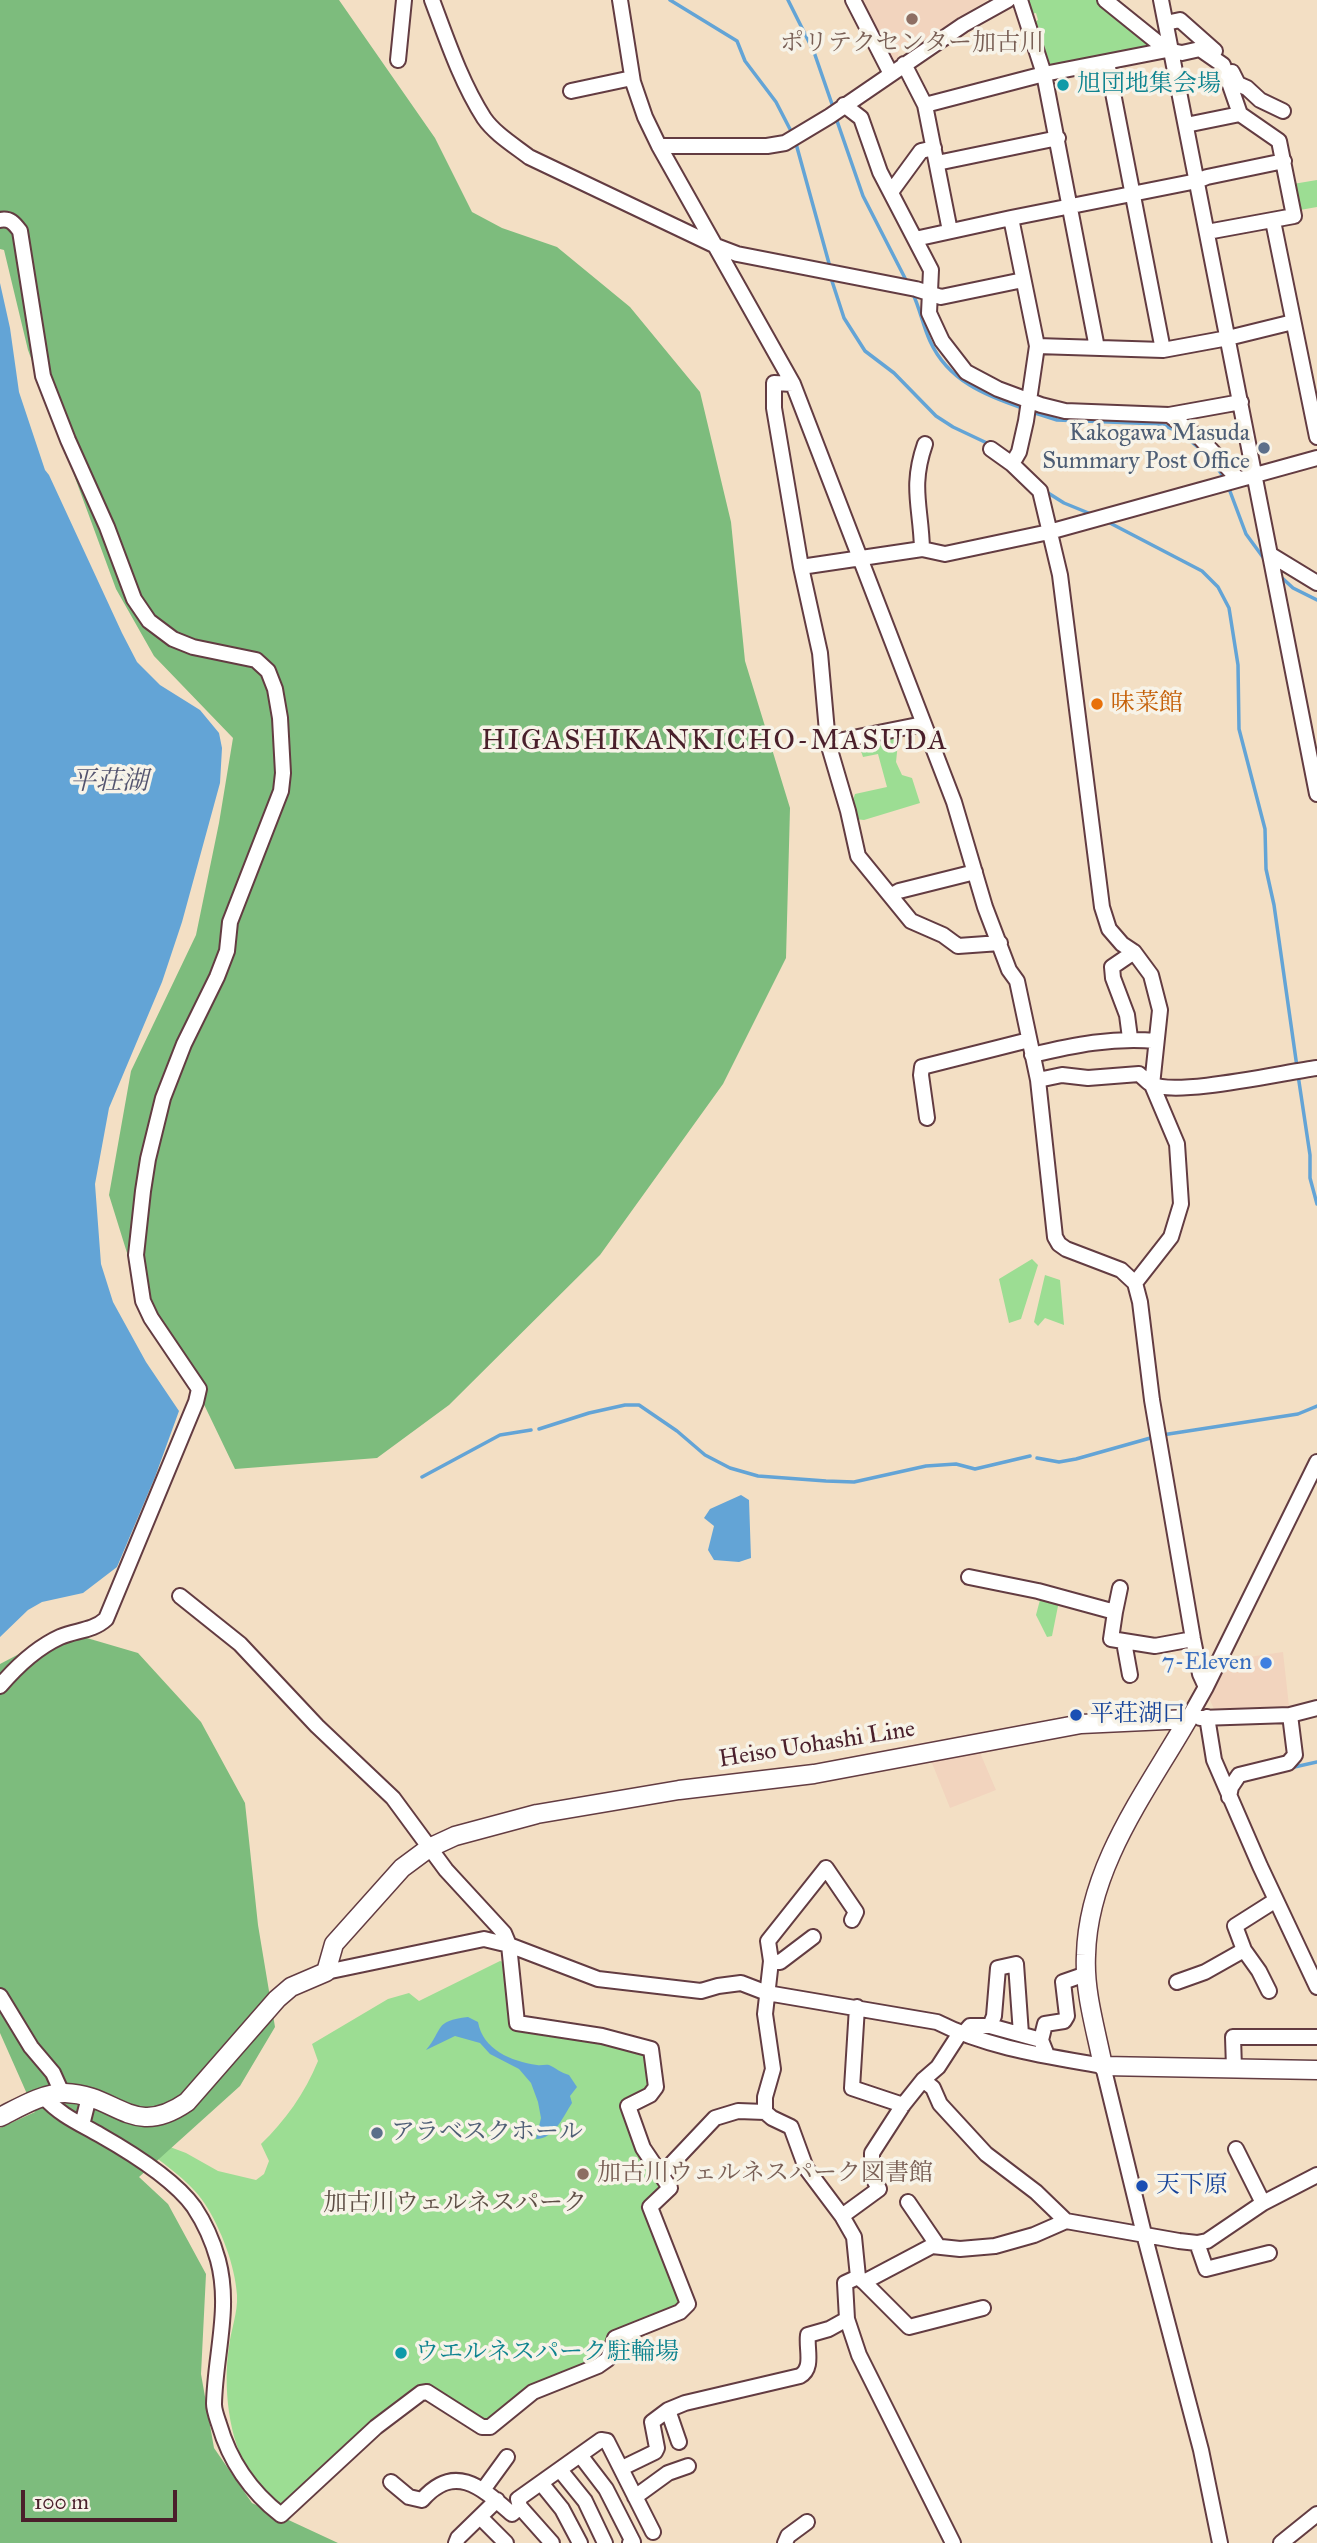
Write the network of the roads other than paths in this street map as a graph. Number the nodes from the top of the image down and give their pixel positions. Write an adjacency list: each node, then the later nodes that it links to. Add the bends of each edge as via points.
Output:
1 (404, 0): 11 (street)
2 (432, 0): 38 (street, via 459,71 485,120 506,139 529,157)
3 (620, 0): 16 (street)
4 (853, 0): 14 (street)
5 (1008, 0): 13 (street)
6 (1020, 0): 15 (street)
7 (1104, 0): 10 (street)
8 (1161, 0): 9 (street)
9 (1166, 23): 10 (street); 20 (street, via 1180,20 1227,60 1238,84)
10 (1169, 51): 12 (street); 21 (street, via 1200,49 1223,65); 22 (street)
11 (398, 61)
12 (1107, 62): 15 (street); 30 (street)
13 (904, 64): 14 (street); 19 (street)
14 (891, 74): 18 (street)
15 (1044, 74): 19 (street); 23 (street)
16 (632, 78): 17 (street); 24 (street)
17 (570, 91)
18 (844, 105): 24 (street, via 800,135 767,146); 29 (street, via 861,118)
19 (925, 105): 25 (street)
20 (1283, 111)
21 (1240, 114): 22 (street); 26 (street, via 1279,141)
22 (1186, 125): 28 (street)
23 (1058, 138): 27 (street); 31 (street)
24 (659, 146): 38 (street)
25 (934, 148): 27 (street); 29 (street, via 921,151)
26 (1283, 161): 28 (street); 34 (street, via 1294,216)
27 (937, 163): 35 (street)
28 (1197, 181): 30 (street); 36 (street)
29 (891, 192): 37 (street)
30 (1133, 194): 31 (street); 45 (street)
31 (1071, 206): 32 (street); 44 (street)
32 (1011, 218): 35 (street); 39 (street)
33 (0, 220): 86 (street, via 14,222 20,231 43,376 134,599 149,621 173,639 256,660 268,671 275,689 284,772 281,791 230,922 227,951 163,1098 143,1191 136,1255 143,1301 199,1389 197,1402 106,1619 94,1628 61,1636 29,1656)
34 (1273, 221): 36 (street); 41 (street)
35 (950, 230): 37 (street)
36 (1206, 232): 42 (street)
37 (915, 240): 40 (street, via 931,270)
38 (716, 246): 40 (street); 46 (street)
39 (1023, 280): 40 (street, via 941,297); 43 (street)
40 (917, 290): 48 (street, via 942,341 966,372)
41 (1293, 322): 42 (street); 50 (street)
42 (1228, 338): 45 (street); 47 (street)
43 (1037, 346): 44 (street); 48 (street)
44 (1097, 348): 45 (street)
45 (1163, 350)
46 (793, 384): 60 (street); 61 (street, via 775,383 774,408)
47 (1241, 402): 49 (street); 55 (street)
48 (1027, 407): 49 (street); 54 (street)
49 (1169, 415): 56 (street, via 1200,438)
50 (1317, 437)
51 (925, 444): 58 (street, via 916,483)
52 (991, 449): 54 (street)
53 (1317, 458): 55 (street)
54 (1015, 460): 57 (street, via 1040,491)
55 (1255, 474): 56 (street); 59 (street)
56 (1238, 479): 57 (street)
57 (1049, 532): 58 (street, via 945,554); 69 (street, via 1060,575 1102,907 1109,929)
58 (922, 550): 60 (street)
59 (1271, 557): 62 (street); 65 (street)
60 (861, 559): 61 (street); 63 (street)
61 (802, 567): 64 (street, via 820,653)
62 (1317, 583)
63 (923, 724): 64 (street); 66 (street)
64 (828, 744): 67 (street, via 858,856)
65 (1317, 794)
66 (975, 872): 67 (street); 68 (street)
67 (892, 895): 68 (street, via 911,922 958,946)
68 (1000, 943): 72 (street, via 1017,982)
69 (1133, 952): 70 (street, via 1112,967); 71 (street, via 1151,975 1160,1010)
70 (1130, 1038): 71 (street); 72 (street)
71 (1156, 1041): 75 (street)
72 (1031, 1048): 74 (street); 76 (street, via 922,1067)
73 (1312, 1068): 75 (street, via 1193,1087)
74 (1038, 1080): 75 (street, via 1062,1074 1088,1078 1139,1074); 77 (street, via 1055,1237 1066,1249 1121,1270)
75 (1152, 1085): 77 (street, via 1177,1144 1181,1204 1171,1237)
76 (927, 1118)
77 (1135, 1283): 83 (street)
78 (1317, 1462): 87 (street)
79 (977, 1575): 82 (street)
80 (1120, 1588): 82 (street)
81 (180, 1596): 93 (street, via 240,1644 393,1798)
82 (1115, 1612): 84 (street, via 1111,1639)
83 (1193, 1639): 84 (street, via 1155,1646); 87 (street)
84 (1124, 1642): 85 (street)
85 (1130, 1675)
86 (0, 1686)
87 (1206, 1687): 91 (street)
88 (1317, 1709): 89 (street)
89 (1290, 1715): 90 (street); 92 (street, via 1295,1755 1288,1763 1239,1775)
90 (1207, 1717): 91 (street); 92 (street, via 1214,1760)
91 (1188, 1718): 93 (main road, Heiso Uohashi Line, via 1081,1724 814,1774 647,1795 511,1819); 101 (main road, via 1109,1856 1090,1913)
92 (1229, 1797): 94 (street)
93 (429, 1848): 97 (street); 100 (main road, Heiso Uohashi Line, via 402,1868 334,1944)
94 (1276, 1900): 98 (street, via 1236,1926); 103 (street)
95 (852, 1920): 99 (street, via 856,1912 826,1868 768,1941)
96 (813, 1937): 99 (street, via 780,1962)
97 (509, 1945): 100 (street, via 485,1939); 105 (street, via 598,1979 701,1991 741,1983); 126 (street, via 517,2023 651,2049 656,2088 628,2106 643,2148)
98 (1244, 1950): 102 (street); 104 (street)
99 (771, 1961): 105 (street)
100 (326, 1972): 120 (main road, via 276,1999 187,2102 173,2111 161,2117 130,2115)
101 (1086, 1973): 112 (street, via 1063,1982 1067,2016 1064,2021 1045,2024); 114 (main road)
102 (1177, 1982)
103 (1317, 1987)
104 (1269, 1991)
105 (766, 1993): 107 (street); 122 (street, via 774,2069)
106 (0, 1996): 118 (street)
107 (857, 2007): 109 (street, via 937,2022); 121 (street, via 852,2088)
108 (990, 2026): 109 (street, via 970,2026); 110 (street); 110 (street, via 998,1968 1016,1964)
109 (961, 2034): 113 (street); 117 (street)
110 (1021, 2034): 112 (street)
111 (1317, 2037): 115 (street, via 1233,2037)
112 (1041, 2040): 113 (street)
113 (1047, 2056): 114 (street)
114 (1103, 2066): 115 (main road); 132 (street)
115 (1234, 2068): 116 (main road)
116 (1317, 2070)
117 (923, 2080): 121 (street); 131 (street, via 986,2154)
118 (62, 2093): 119 (main road); 120 (main road)
119 (44, 2097): 123 (main road); 124 (street)
120 (89, 2097): 124 (street)
121 (903, 2105): 130 (street, via 872,2153 872,2176 879,2189)
122 (765, 2112): 126 (street, via 715,2118); 130 (street, via 791,2127 806,2168)
123 (0, 2117)
124 (82, 2125): 126 (street, via 160,2176 194,2206 217,2258 224,2300 214,2406 226,2448 239,2471 260,2499 281,2515 376,2427 421,2393 427,2392 489,2427 533,2392 598,2366 608,2358 615,2338 680,2312 688,2304 650,2207 670,2188)
125 (1236, 2149): 129 (street)
126 (662, 2174)
127 (1317, 2175): 129 (street)
128 (908, 2202): 134 (street)
129 (1263, 2203): 133 (street, via 1219,2235)
130 (842, 2216): 136 (street, via 854,2237)
131 (1066, 2221): 132 (street); 134 (street, via 995,2246)
132 (1143, 2234): 133 (street); 165 (street, via 1201,2450)
133 (1196, 2243): 135 (street, via 1206,2269)
134 (938, 2246): 136 (street)
135 (1269, 2253)
136 (861, 2279): 137 (street, via 909,2327); 138 (street, via 845,2283)
137 (983, 2308)
138 (847, 2319): 139 (street, via 808,2335 806,2373); 164 (street, via 859,2355)
139 (668, 2410): 140 (street); 144 (street, via 652,2423 654,2452)
140 (679, 2442)
141 (580, 2455): 144 (street, via 601,2440 607,2441); 145 (street); 159 (street, via 607,2489)
142 (507, 2458): 148 (street)
143 (688, 2466): 149 (street, via 668,2473)
144 (622, 2468): 149 (street)
145 (560, 2470): 147 (street); 162 (street, via 585,2501)
146 (391, 2482): 148 (street, via 409,2497 422,2500 435,2486 463,2480)
147 (541, 2483): 151 (street, via 518,2499); 155 (street)
148 (483, 2490): 150 (street)
149 (635, 2497): 156 (street)
150 (497, 2500): 151 (street, via 512,2514); 153 (street)
151 (520, 2507): 158 (street)
152 (1317, 2514): 166 (street)
153 (480, 2517): 157 (street); 160 (street)
154 (807, 2522): 163 (street)
155 (569, 2524): 158 (street); 161 (street)
156 (655, 2538): 159 (street)
157 (464, 2540)
158 (550, 2540)
159 (632, 2542)
160 (506, 2543)
161 (580, 2543)
162 (605, 2543)
163 (785, 2543)
164 (953, 2543)
165 (1220, 2543)
166 (1281, 2543)

